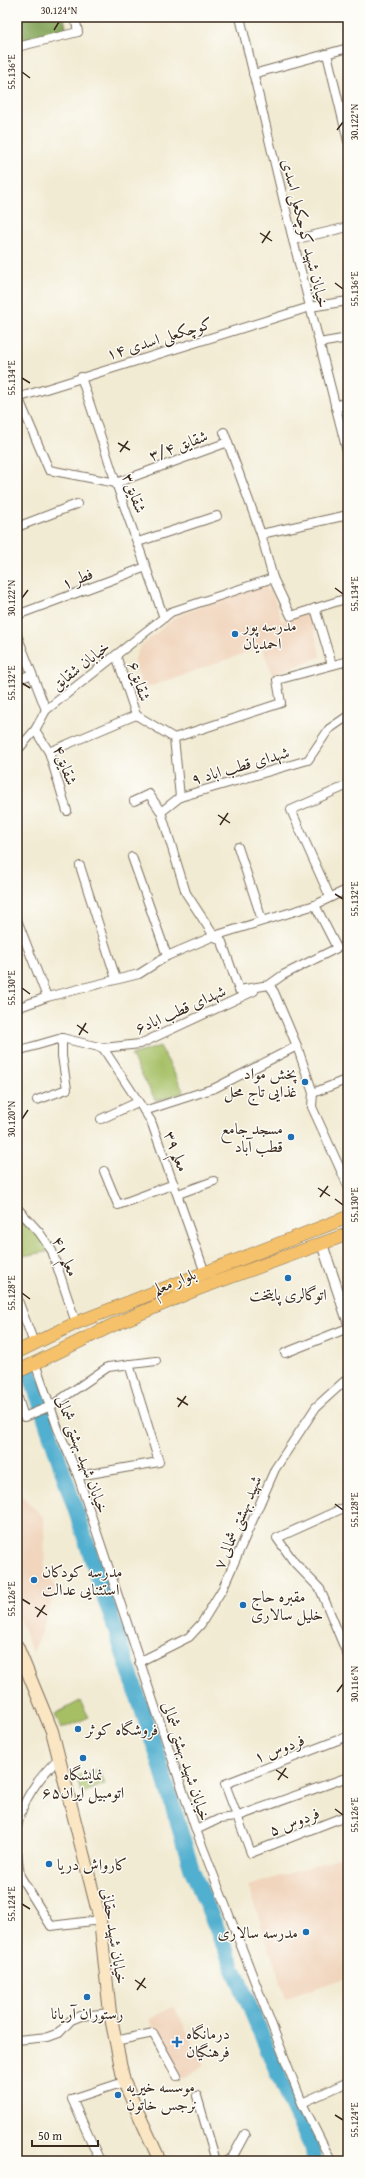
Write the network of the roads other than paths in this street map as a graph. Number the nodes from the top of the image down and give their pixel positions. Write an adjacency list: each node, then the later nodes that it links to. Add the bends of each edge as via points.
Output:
1 (75, 17): 3 (street, via 78,32)
2 (240, 17): 6 (street, خیابان شهید کوچکعلی اسدی)
3 (17, 47)
4 (348, 48): 5 (street)
5 (327, 54): 6 (street); 7 (street)
6 (253, 74): 9 (street, خیابان شهید کوچکعلی اسدی)
7 (348, 141)
8 (348, 227): 9 (street)
9 (293, 240): 11 (street, خیابان شهید کوچکعلی اسدی)
10 (348, 301): 11 (street, کوچکعلی اسدی ۱۴)
11 (310, 307): 13 (street, خیابان شهید کوچکعلی اسدی); 14 (street, کوچکعلی اسدی ۱۴)
12 (348, 338): 13 (street)
13 (319, 343): 17 (street, خیابان شهید کوچکعلی اسدی)
14 (81, 377): 15 (street, کوچکعلی اسدی ۱۴); 21 (street, شقایق۳)
15 (18, 398): 21 (street, via 49,470)
16 (348, 404): 17 (street)
17 (336, 406): 20 (street, خیابان شهید کوچکعلی اسدی)
18 (224, 432): 19 (street)
19 (228, 442): 21 (street, شقایق ۳/۴); 26 (street)
20 (348, 454)
21 (116, 483): 27 (street, شقایق۳)
22 (77, 504): 25 (street)
23 (348, 515): 26 (street)
24 (217, 516): 27 (street)
25 (17, 527)
26 (261, 534): 29 (street)
27 (138, 542): 28 (street, شقایق۳)
28 (146, 567): 32 (street, فطر ۱); 33 (street, شقایق۳)
29 (274, 578): 31 (street, via 291,616); 33 (street, خیابان شقایق, via 171,612)
30 (348, 598): 31 (street)
31 (315, 608): 37 (street)
32 (17, 615)
33 (164, 618): 35 (street, خیابان شقایق)
34 (17, 635): 38 (street)
35 (116, 655): 40 (street, خیابان شقایق); 41 (street, شقایق۶)
36 (348, 663): 37 (street)
37 (332, 665): 44 (street, via 277,680 281,703)
38 (32, 674): 39 (street); 40 (street)
39 (17, 680)
40 (46, 710): 43 (street, خیابان شقایق)
41 (136, 715): 44 (street); 46 (street)
42 (348, 716): 48 (street, شهدای قطب اباد ۹, via 329,729 308,760)
43 (34, 730): 45 (street, خیابان شقایق); 46 (street, شقایق۴)
44 (174, 738): 48 (street)
45 (17, 751)
46 (49, 752): 50 (street, شقایق۴)
47 (348, 785): 56 (street, via 291,810)
48 (180, 797): 51 (street)
49 (134, 801): 51 (street, via 149,794)
50 (67, 811)
51 (161, 812): 60 (street, via 186,893)
52 (238, 847): 59 (street)
53 (132, 856): 61 (street)
54 (80, 866): 62 (street)
55 (348, 889): 56 (street)
56 (330, 897): 57 (street)
57 (315, 905): 59 (street); 63 (street, شهدای قطب اباد۶, via 337,948)
58 (17, 920): 64 (street)
59 (262, 920): 60 (street)
60 (214, 936): 61 (street); 63 (street, via 222,942 239,990)
61 (167, 956): 62 (street, via 139,974)
62 (116, 979): 64 (street)
63 (267, 986): 67 (street, via 279,1002); 68 (street, شهدای قطب اباد۶, via 140,1044)
64 (47, 997): 65 (street)
65 (17, 1008)
66 (62, 1038): 68 (street, شهدای قطب اباد۶); 69 (street); 72 (street, via 67,1089)
67 (297, 1046): 71 (street); 74 (street, via 215,1088)
68 (103, 1048): 73 (street, معلم ۳۹)
69 (17, 1051)
70 (348, 1079): 71 (street)
71 (313, 1093): 79 (street, via 312,1107)
72 (37, 1100)
73 (138, 1102): 74 (street, معلم ۳۹); 75 (street)
74 (144, 1111): 78 (street, معلم ۳۹, via 151,1121)
75 (101, 1118)
76 (104, 1171): 78 (street, via 118,1205)
77 (214, 1181): 80 (street)
78 (174, 1184): 80 (street, معلم ۳۹)
79 (348, 1186)
80 (178, 1194): 85 (street, معلم ۳۹)
81 (17, 1208): 90 (street, معلم ۴۱, via 52,1251)
82 (348, 1217): 85 (main road, بلوار معلم)
83 (348, 1234): 84 (main road, بلوار معلم)
84 (322, 1244): 86 (main road, بلوار معلم); 88 (street)
85 (205, 1273): 86 (main road, بلوار معلم)
86 (193, 1284): 90 (main road, بلوار معلم); 96 (main road, بلوار معلم)
87 (18, 1302): 92 (street)
88 (345, 1304): 89 (street)
89 (348, 1321)
90 (76, 1323): 92 (main road, بلوار معلم)
91 (348, 1328): 94 (street)
92 (34, 1343): 93 (main road, بلوار معلم)
93 (17, 1352)
94 (285, 1353)
95 (156, 1361): 97 (street)
96 (35, 1363): 98 (main road, بلوار معلم); 101 (street, خیابان شهید بهشتی شمالی)
97 (129, 1364): 101 (street, via 108,1367); 102 (street, via 159,1462)
98 (17, 1372)
99 (348, 1378): 106 (street, شهید بهشتی شمالی ۷, via 316,1407 275,1469 223,1588 201,1624 189,1637)
100 (17, 1395): 101 (street, via 24,1416)
101 (50, 1406): 102 (street, خیابان شهید بهشتی شمالی)
102 (78, 1476): 106 (street, خیابان شهید بهشتی شمالی)
103 (348, 1506): 105 (street, via 277,1538 294,1562 320,1589)
104 (17, 1646): 108 (main road, خیابان شهید حقانی, via 52,1731)
105 (348, 1656)
106 (140, 1662): 113 (street, خیابان شهید بهشتی شمالی)
107 (343, 1738): 111 (street, فردوس ۱, via 225,1784)
108 (59, 1758): 112 (street, via 35,1784); 115 (main road, خیابان شهید حقانی)
109 (348, 1777): 111 (street)
110 (348, 1814): 111 (street, فردوس ۵, via 251,1853)
111 (236, 1817): 113 (street, via 219,1819)
112 (17, 1827)
113 (196, 1830): 123 (street, خیابان شهید بهشتی شمالی)
114 (17, 1852): 115 (street, via 20,1876 51,1926)
115 (100, 1920): 116 (main road, خیابان شهید حقانی)
116 (110, 2013): 117 (street, via 81,2016 71,2020 59,2033 48,2037); 118 (main road, خیابان شهید حقانی)
117 (17, 2040)
118 (115, 2041): 119 (street, via 153,2033); 120 (main road, خیابان شهید حقانی)
119 (177, 2076)
120 (124, 2082): 125 (street, via 72,2099); 126 (main road, خیابان شهید حقانی)
121 (348, 2082): 123 (street)
122 (197, 2096): 127 (street)
123 (302, 2103): 129 (street, خیابان شهید بهشتی شمالی)
124 (245, 2134): 128 (street, via 232,2158)
125 (100, 2161)
126 (160, 2161)
127 (216, 2161)
128 (226, 2161)
129 (331, 2161)

